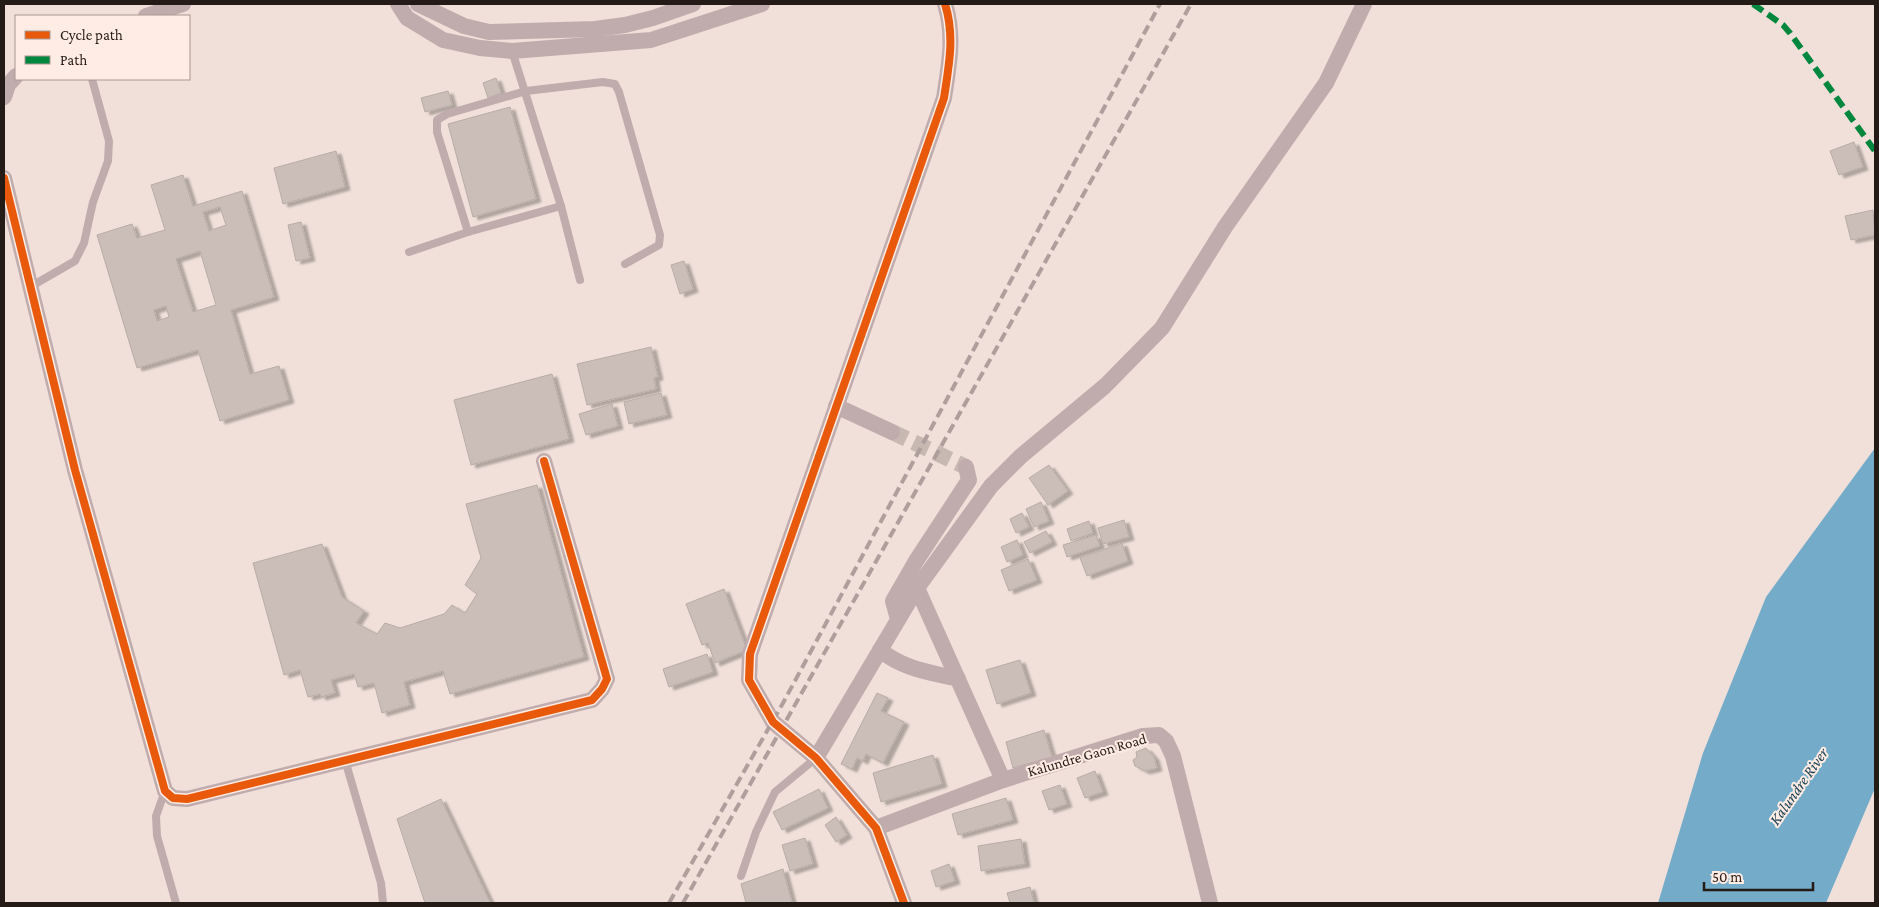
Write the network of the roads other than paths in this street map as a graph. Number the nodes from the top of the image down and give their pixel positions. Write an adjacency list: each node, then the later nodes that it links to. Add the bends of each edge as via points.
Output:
1 (183, 4): 8 (street)
2 (398, 4): 9 (street, via 408,18 443,40)
3 (418, 4): 4 (street, via 464,26 489,32 625,25)
4 (693, 4)
5 (762, 4): 9 (street, via 651,40)
6 (945, 4): 21 (street, via 952,34 944,98)
7 (1364, 4): 25 (street, via 1326,83 1225,227 1162,328 1105,386 1021,456 991,486)
8 (149, 15)
9 (512, 51): 12 (lane)
10 (15, 77): 13 (street)
11 (92, 80): 20 (lane, via 109,141 108,161 93,202 84,243 75,261)
12 (526, 91): 15 (lane); 16 (lane, via 447,114 437,120 437,132); 18 (lane, via 604,82 615,84 660,235 659,245)
13 (4, 97)
14 (4, 178): 20 (street)
15 (561, 206): 16 (lane); 19 (lane)
16 (468, 232): 17 (lane)
17 (409, 252)
18 (625, 264)
19 (580, 280)
20 (30, 287): 32 (street, via 75,470)
21 (836, 406): 22 (street); 29 (street, via 750,654 748,680 773,722)
22 (892, 432)
23 (544, 461): 30 (street, via 607,680 602,689 592,700)
24 (966, 467): 26 (street, via 969,480 893,601)
25 (917, 588): 26 (street); 28 (street)
26 (898, 619): 27 (street)
27 (880, 650): 28 (street, via 905,666); 29 (street)
28 (958, 679): 31 (street)
29 (816, 758): 33 (street); 34 (lane, via 775,792 756,832)
30 (345, 760): 32 (street, via 187,799 173,798); 36 (lane, via 381,883)
31 (1003, 780): 33 (street, Kalundre Gaon Road); 38 (street, Kalundre Gaon Road, via 1143,736 1159,735 1173,756)
32 (166, 791): 35 (lane, via 156,816 156,836)
33 (876, 828): 37 (street)
34 (741, 876)
35 (176, 903)
36 (383, 903)
37 (904, 903)
38 (1210, 903)

